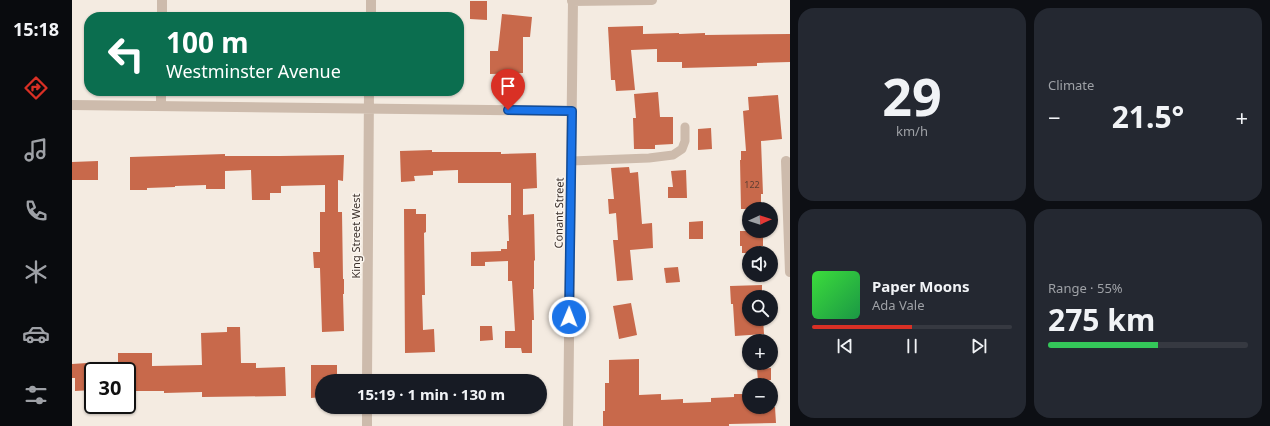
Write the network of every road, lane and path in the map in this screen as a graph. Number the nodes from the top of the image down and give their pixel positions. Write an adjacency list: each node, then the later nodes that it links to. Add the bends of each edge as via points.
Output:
1 (162, 0): 5 (street)
2 (371, 0): 6 (street)
3 (572, 0): 4 (street); 12 (street, Conant Street)
4 (652, 0)
5 (162, 12)
6 (371, 12)
7 (162, 96): 10 (street)
8 (369, 96): 11 (street, King Street West)
9 (72, 105): 10 (street)
10 (162, 106): 11 (street)
11 (369, 109): 12 (street); 17 (street, King Street West)
12 (572, 111): 14 (street, Conant Street)
13 (685, 127): 14 (lane, via 682,149 673,155)
14 (571, 161): 20 (street, Conant Street)
15 (786, 161): 16 (street)
16 (790, 272)
17 (367, 374)
18 (367, 414): 19 (street)
19 (367, 426)
20 (568, 426)

